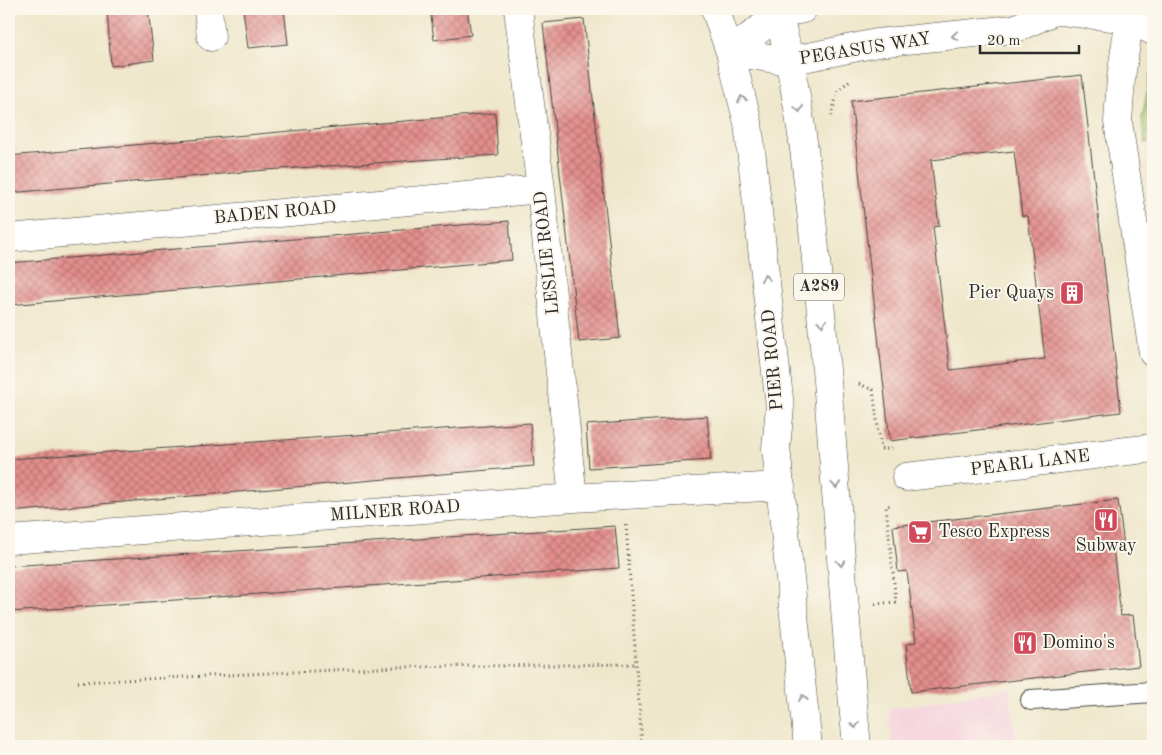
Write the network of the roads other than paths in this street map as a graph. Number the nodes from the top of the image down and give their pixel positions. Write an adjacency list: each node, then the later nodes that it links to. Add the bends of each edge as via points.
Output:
1 (208, 9): 8 (street)
2 (518, 9): 11 (street, LESLIE ROAD)
3 (715, 9): 9 (street, PIER ROAD / A289)
4 (1048, 10): 6 (street, PEGASUS WAY); 10 (street, PEGASUS WAY, one-way to 10, via 1014,29 877,44)
5 (786, 11): 9 (street); 10 (street, A289)
6 (1137, 13): 7 (street, PEGASUS WAY); 13 (street, via 1121,78 1118,122)
7 (1153, 30)
8 (211, 37)
9 (730, 52): 10 (street, PEGASUS WAY); 16 (street, PIER ROAD / A289, one-way to 9, via 776,448 780,407 748,123)
10 (789, 62): 22 (street, A289, one-way to 22, via 809,182)
11 (541, 189): 12 (street, BADEN ROAD); 17 (street, LESLIE ROAD)
12 (9, 238)
13 (1153, 354)
14 (1153, 448): 15 (street, PEARL LANE)
15 (906, 478)
16 (781, 486): 17 (street, MILNER ROAD); 21 (street, PIER ROAD / A289, one-way to 16)
17 (573, 498): 18 (street, MILNER ROAD)
18 (9, 540)
19 (1153, 692): 20 (lane)
20 (1031, 700)
21 (808, 746)
22 (857, 746)

